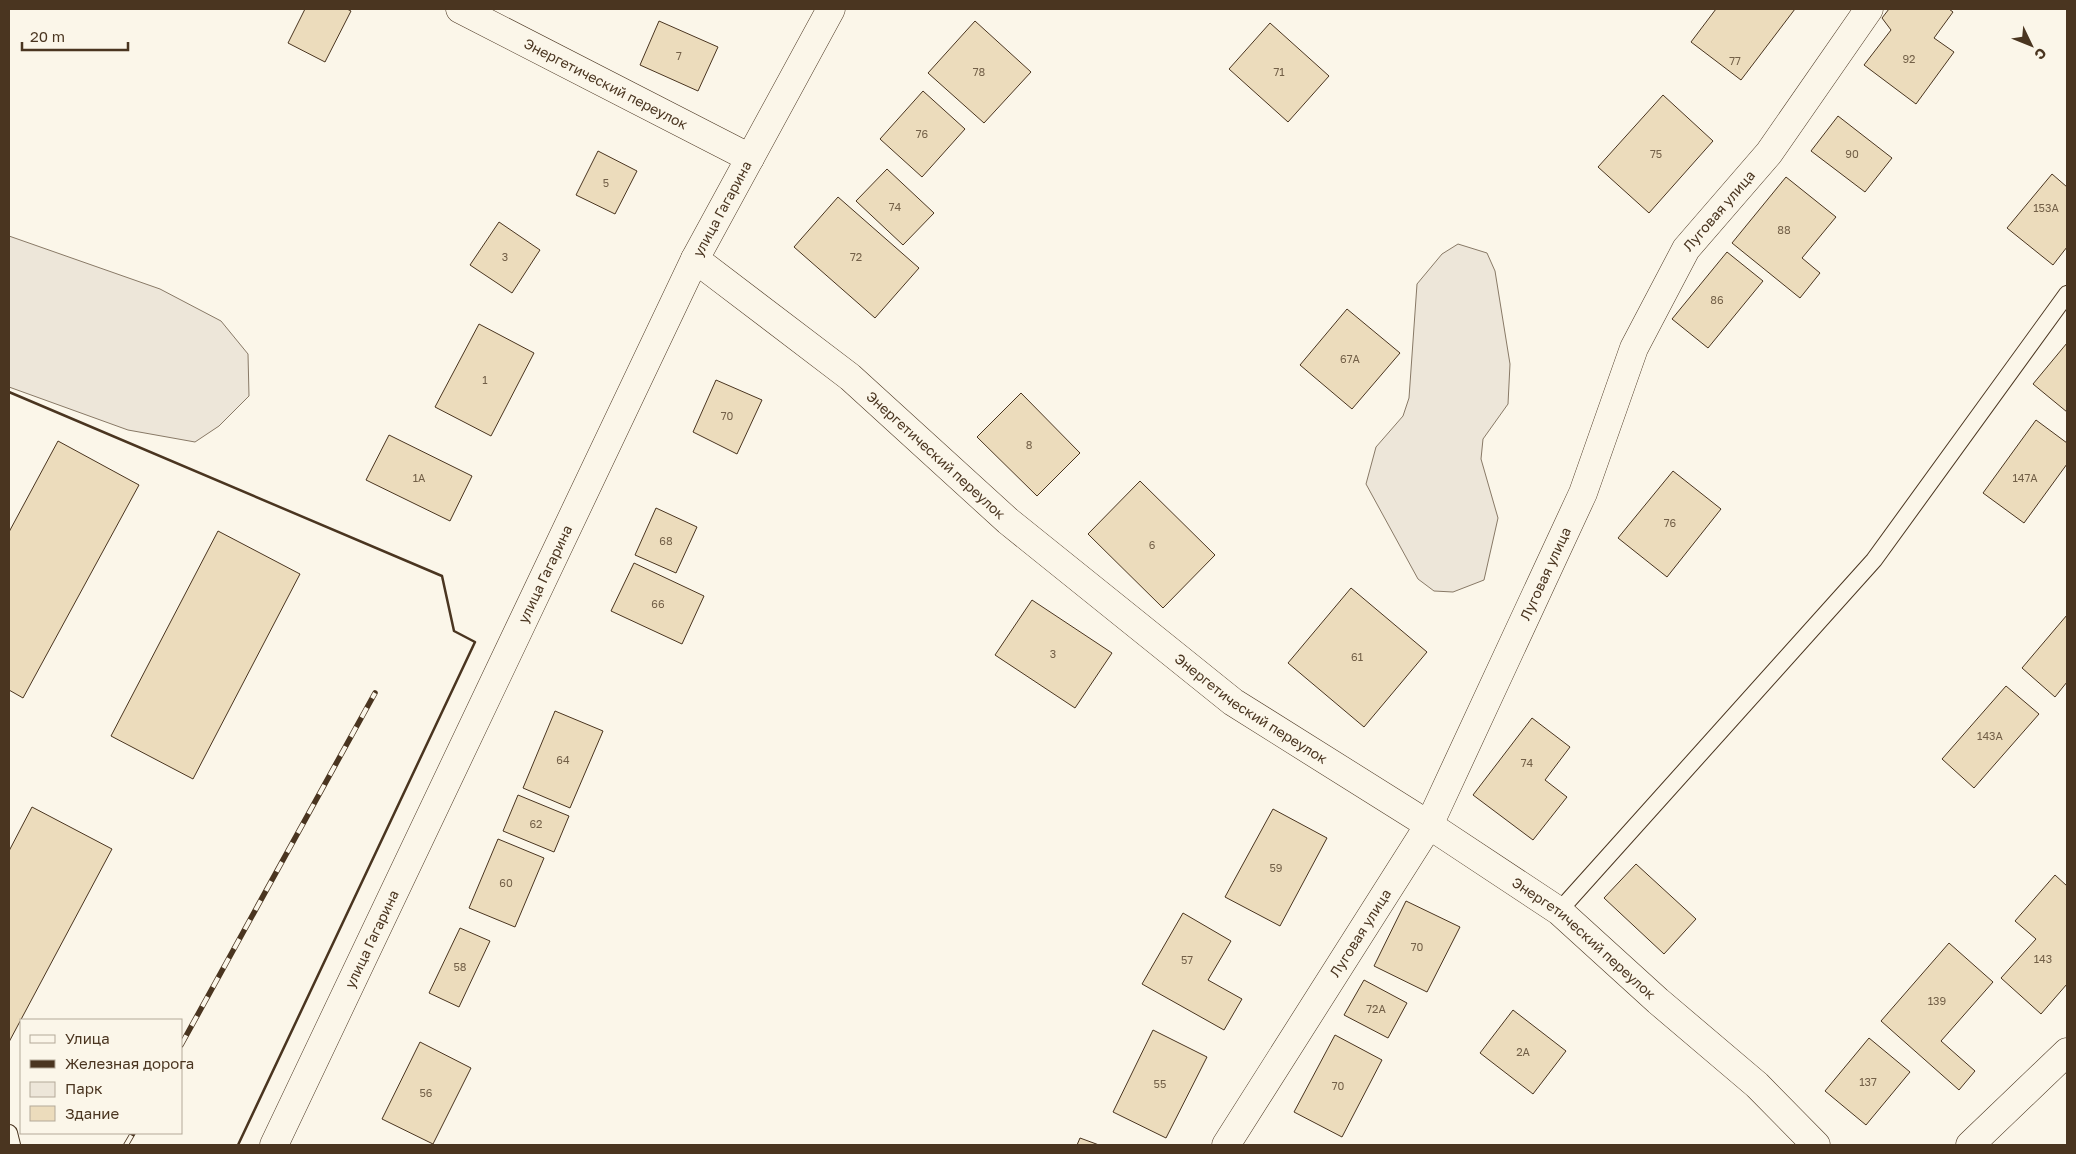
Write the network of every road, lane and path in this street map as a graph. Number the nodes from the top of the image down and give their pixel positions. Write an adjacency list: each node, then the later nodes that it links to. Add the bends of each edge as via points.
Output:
1 (460, 9): 4 (street, Энергетический переулок)
2 (831, 9): 4 (street, улица Гагарина)
3 (1869, 9): 7 (street, Луговая улица, via 1769,153 1686,249 1634,348 1583,493)
4 (750, 158): 5 (street, улица Гагарина)
5 (695, 259): 7 (street, Энергетический переулок, via 850,377 1008,521 1233,702); 12 (street, улица Гагарина)
6 (2067, 294): 8 (lane, via 1874,560)
7 (1429, 825): 8 (street, Энергетический переулок); 13 (street, Луговая улица)
8 (1559, 911): 14 (street, Энергетический переулок, via 1757,1085)
9 (2067, 1052): 15 (street)
10 (9, 1133): 11 (lane)
11 (12, 1145)
12 (274, 1145)
13 (1226, 1145)
14 (1816, 1145)
15 (1970, 1145)

